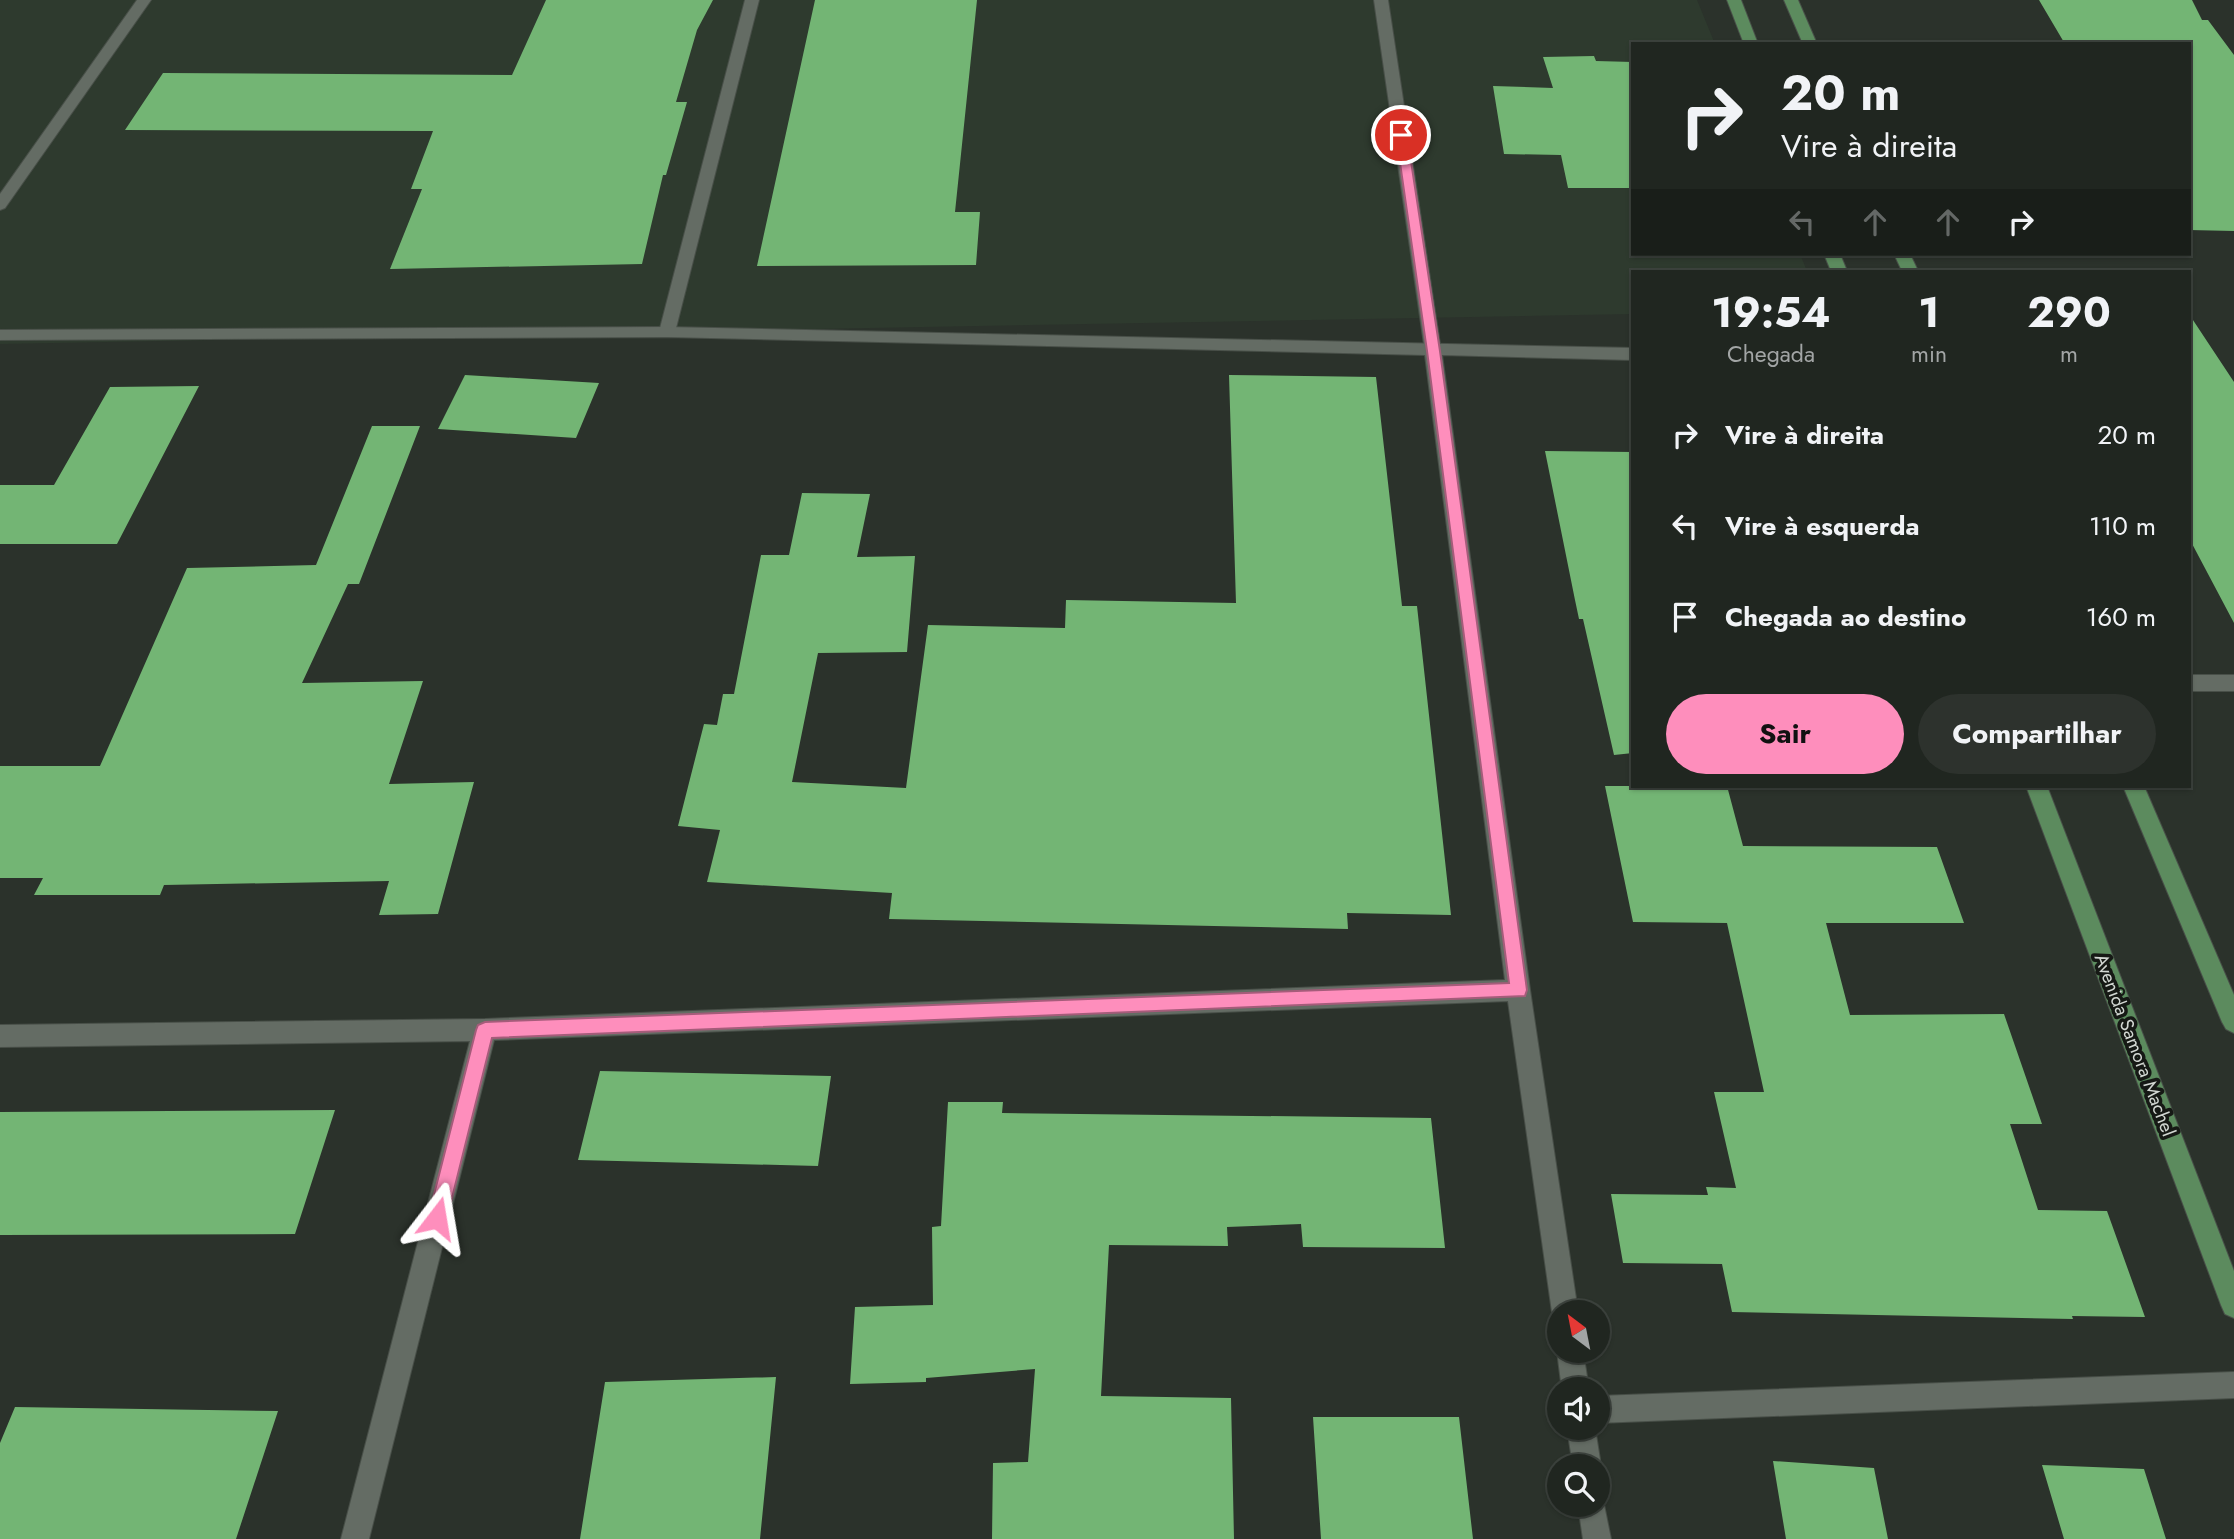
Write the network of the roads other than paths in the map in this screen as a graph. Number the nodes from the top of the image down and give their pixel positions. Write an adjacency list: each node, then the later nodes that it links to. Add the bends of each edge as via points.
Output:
1 (144, 0): 8 (street)
2 (752, 0): 9 (street)
3 (1381, 0): 11 (street)
4 (1734, 0): 6 (highway)
5 (1791, 0): 7 (highway)
6 (1750, 42)
7 (1809, 42)
8 (0, 205)
9 (667, 332): 10 (street); 11 (street)
10 (0, 335)
11 (1433, 351): 12 (street); 17 (street)
12 (1631, 354)
13 (2191, 683): 14 (street)
14 (2234, 683)
15 (2037, 788): 22 (highway, Avenida Samora Machel)
16 (2134, 788): 18 (highway)
17 (1518, 990): 19 (street); 21 (street)
18 (2234, 1022)
19 (485, 1030): 20 (street); 26 (street)
20 (0, 1036)
21 (1562, 1300)
22 (2234, 1305)
23 (2234, 1385): 24 (street)
24 (1610, 1410)
25 (1594, 1517): 27 (street)
26 (355, 1539)
27 (1597, 1539)

